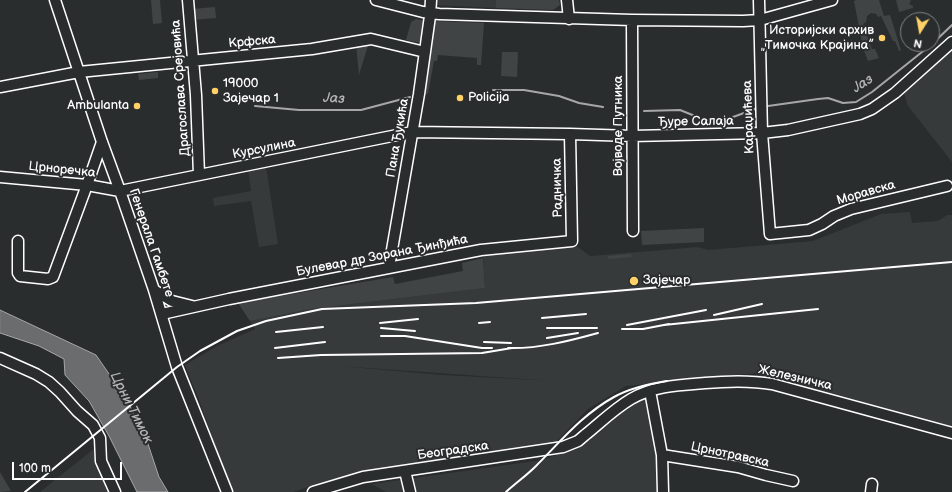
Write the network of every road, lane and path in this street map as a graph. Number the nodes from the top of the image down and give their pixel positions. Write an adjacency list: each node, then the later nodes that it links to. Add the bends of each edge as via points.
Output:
1 (55, 0): 15 (street, Генерала Гамбете)
2 (188, 0): 14 (street, Драгослава Срејовића)
3 (376, 0): 8 (street)
4 (431, 0): 8 (street, Пана Ђукића)
5 (567, 0): 9 (street)
6 (759, 0): 11 (street, Караџићева)
7 (832, 0): 11 (street)
8 (430, 13): 9 (street); 13 (street, Пана Ђукића)
9 (569, 19): 10 (street)
10 (632, 20): 11 (street); 20 (street, Војводе Путника)
11 (760, 20): 18 (street, Караџићева)
12 (952, 42): 18 (street, Ђуре Салаја, via 895,93 867,111 788,130)
13 (425, 52): 14 (street, Крфска, via 372,39 312,49); 17 (street, Пана Ђукића)
14 (194, 61): 15 (street, Крфска); 22 (street, Драгослава Срејовића)
15 (79, 72): 16 (street, Крфска); 21 (street, Генерала Гамбете)
16 (0, 87)
17 (412, 132): 19 (street, Ђуре Салаја); 22 (street, Курсулина); 31 (street, Пана Ђукића)
18 (762, 133): 20 (street, Ђуре Салаја); 28 (street, Караџићева)
19 (570, 134): 20 (street, Ђуре Салаја); 30 (street, Радничка)
20 (632, 136): 27 (street, Војводе Путника)
21 (102, 142): 24 (street); 26 (street, Генерала Гамбете)
22 (199, 175): 26 (street, Курсулина)
23 (0, 177): 24 (street, Црноречка)
24 (87, 186): 26 (street, Црноречка); 29 (street, via 52,277 48,279 20,276)
25 (947, 186): 28 (street, Моравска, via 851,209 809,230)
26 (120, 191): 32 (street, Генерала Гамбете)
27 (633, 231)
28 (770, 234)
29 (18, 241)
30 (572, 241): 31 (street, Булевар др Зорана Ђинђића, via 492,248)
31 (389, 267): 33 (street, Булевар др Зорана Ђинђића)
32 (154, 290): 33 (street, Булевар др Зорана Ђинђића, via 172,301); 34 (street, Генерала Гамбете)
33 (198, 307): 34 (street, Булевар др Зорана Ђинђића)
34 (162, 314): 43 (street, Генерала Гамбете, via 180,373)
35 (0, 358): 42 (street, via 49,382 93,425 100,438 102,461)
36 (650, 391): 37 (street, Железничка, via 626,402); 38 (street, Железничка, via 673,385 760,382); 39 (street)
37 (592, 430): 40 (street, Београдска, via 578,441 563,447)
38 (952, 433)
39 (662, 455): 41 (street, Црнотравска, via 738,467); 46 (street)
40 (405, 471): 44 (street, Београдска, via 363,477); 45 (street)
41 (792, 481)
42 (115, 492)
43 (227, 492)
44 (313, 492)
45 (410, 492)
46 (663, 492)

